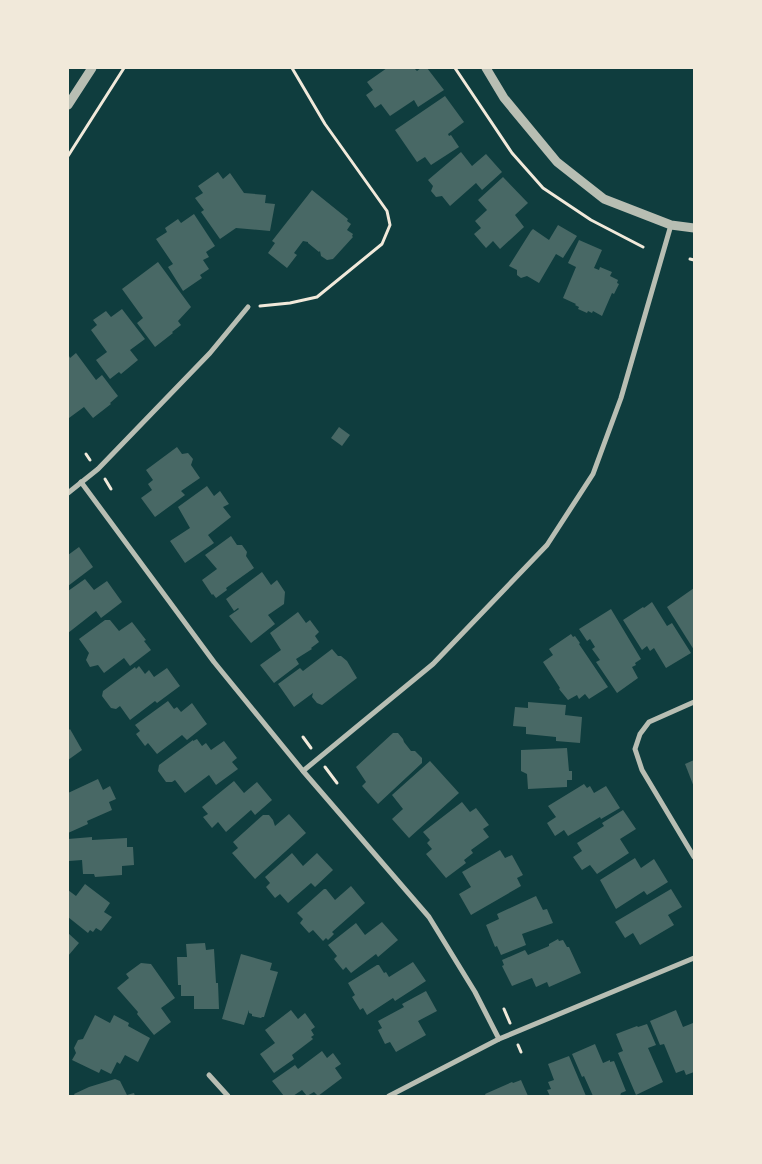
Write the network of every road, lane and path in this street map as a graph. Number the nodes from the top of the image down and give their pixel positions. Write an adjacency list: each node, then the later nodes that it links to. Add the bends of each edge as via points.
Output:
1 (92, 68): 6 (street)
2 (124, 68): 7 (path)
3 (292, 68): 13 (path, via 325,124 387,211 390,226 382,244 317,297)
4 (455, 68): 10 (path, via 512,153 543,188 591,220)
5 (486, 68): 8 (street, via 504,98 557,162 604,199)
6 (68, 106)
7 (68, 156)
8 (671, 225): 9 (street); 17 (street, via 621,398 592,474 547,545 433,664)
9 (694, 228)
10 (643, 247)
11 (690, 259): 12 (path)
12 (694, 260)
13 (248, 308): 14 (street, via 98,469)
14 (81, 482): 15 (street); 17 (street, via 214,662)
15 (68, 493)
16 (694, 702): 18 (street, via 650,722 640,734 635,749 642,770)
17 (303, 771): 20 (street, via 429,917 475,992)
18 (694, 857)
19 (694, 958): 20 (street)
20 (499, 1039): 23 (street)
21 (209, 1074): 22 (street)
22 (228, 1096)
23 (389, 1096)

